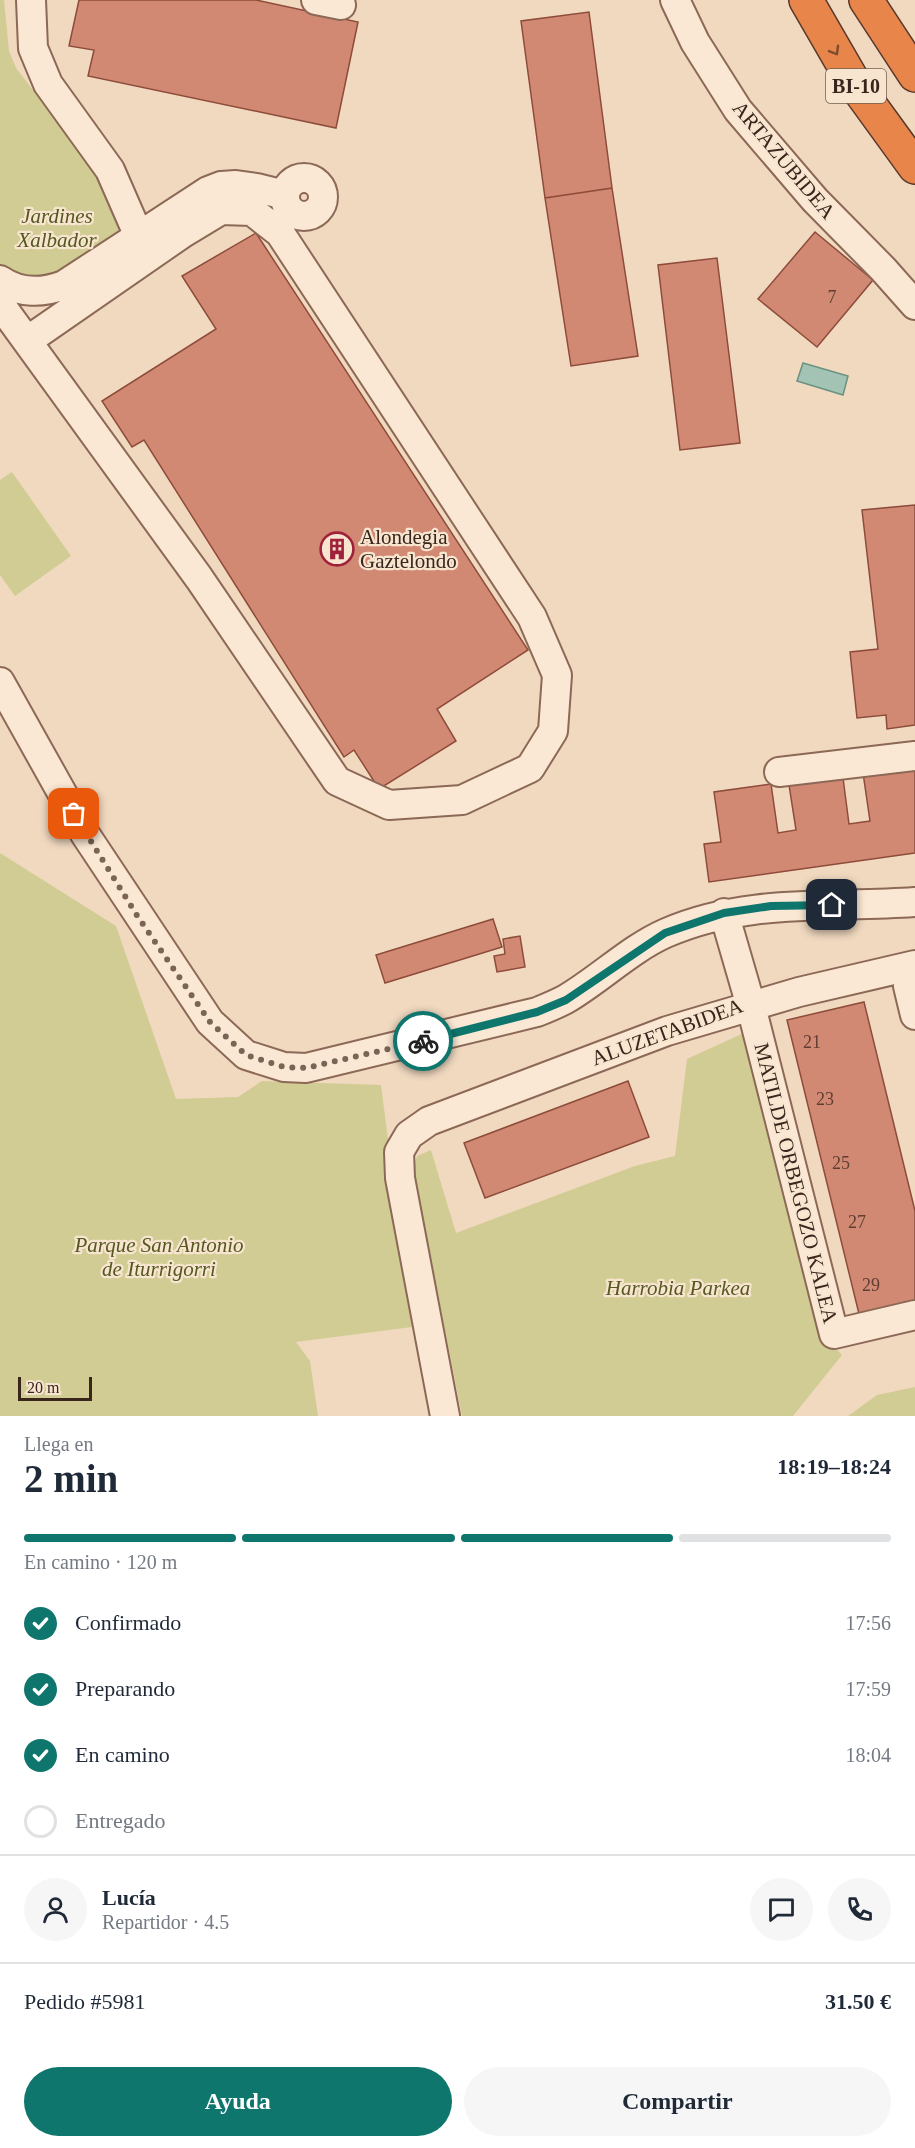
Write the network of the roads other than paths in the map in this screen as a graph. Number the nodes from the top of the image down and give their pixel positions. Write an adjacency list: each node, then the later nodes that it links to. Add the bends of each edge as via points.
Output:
1 (31, 0): 8 (street, via 33,48 48,84 110,170)
2 (675, 0): 10 (street, ARTAZUBIDEA, via 695,42 738,110 815,200)
3 (806, 0): 6 (highway, BI-10, one-way to 6, via 854,83)
4 (866, 0): 5 (highway, BI-10)
5 (915, 75)
6 (915, 166)
7 (285, 195): 9 (street, via 221,186 208,190 50,291 21,290)
8 (134, 225)
9 (0, 280)
10 (915, 305)
11 (4, 310): 12 (street)
12 (27, 341): 12 (street, via 200,578 337,781 389,805 462,800 530,768 553,730 558,675 532,617 280,233 252,211 221,210)
13 (0, 682): 17 (street, via 85,834 210,1022 246,1055 267,1063 306,1068 537,1012 566,1000 665,933)
14 (915, 756): 15 (street)
15 (779, 772)
16 (915, 902): 17 (street, via 771,906)
17 (724, 913): 19 (street, ALUZETABIDEA)
18 (912, 975): 19 (street); 20 (street)
19 (753, 1014): 21 (street, MATILDE ORBEGOZO KALEA, via 834,1334); 22 (street, ALUZETABIDEA, via 667,1031 429,1121 409,1135 399,1152 400,1178)
20 (915, 1015)
21 (915, 1315)
22 (445, 1416)

